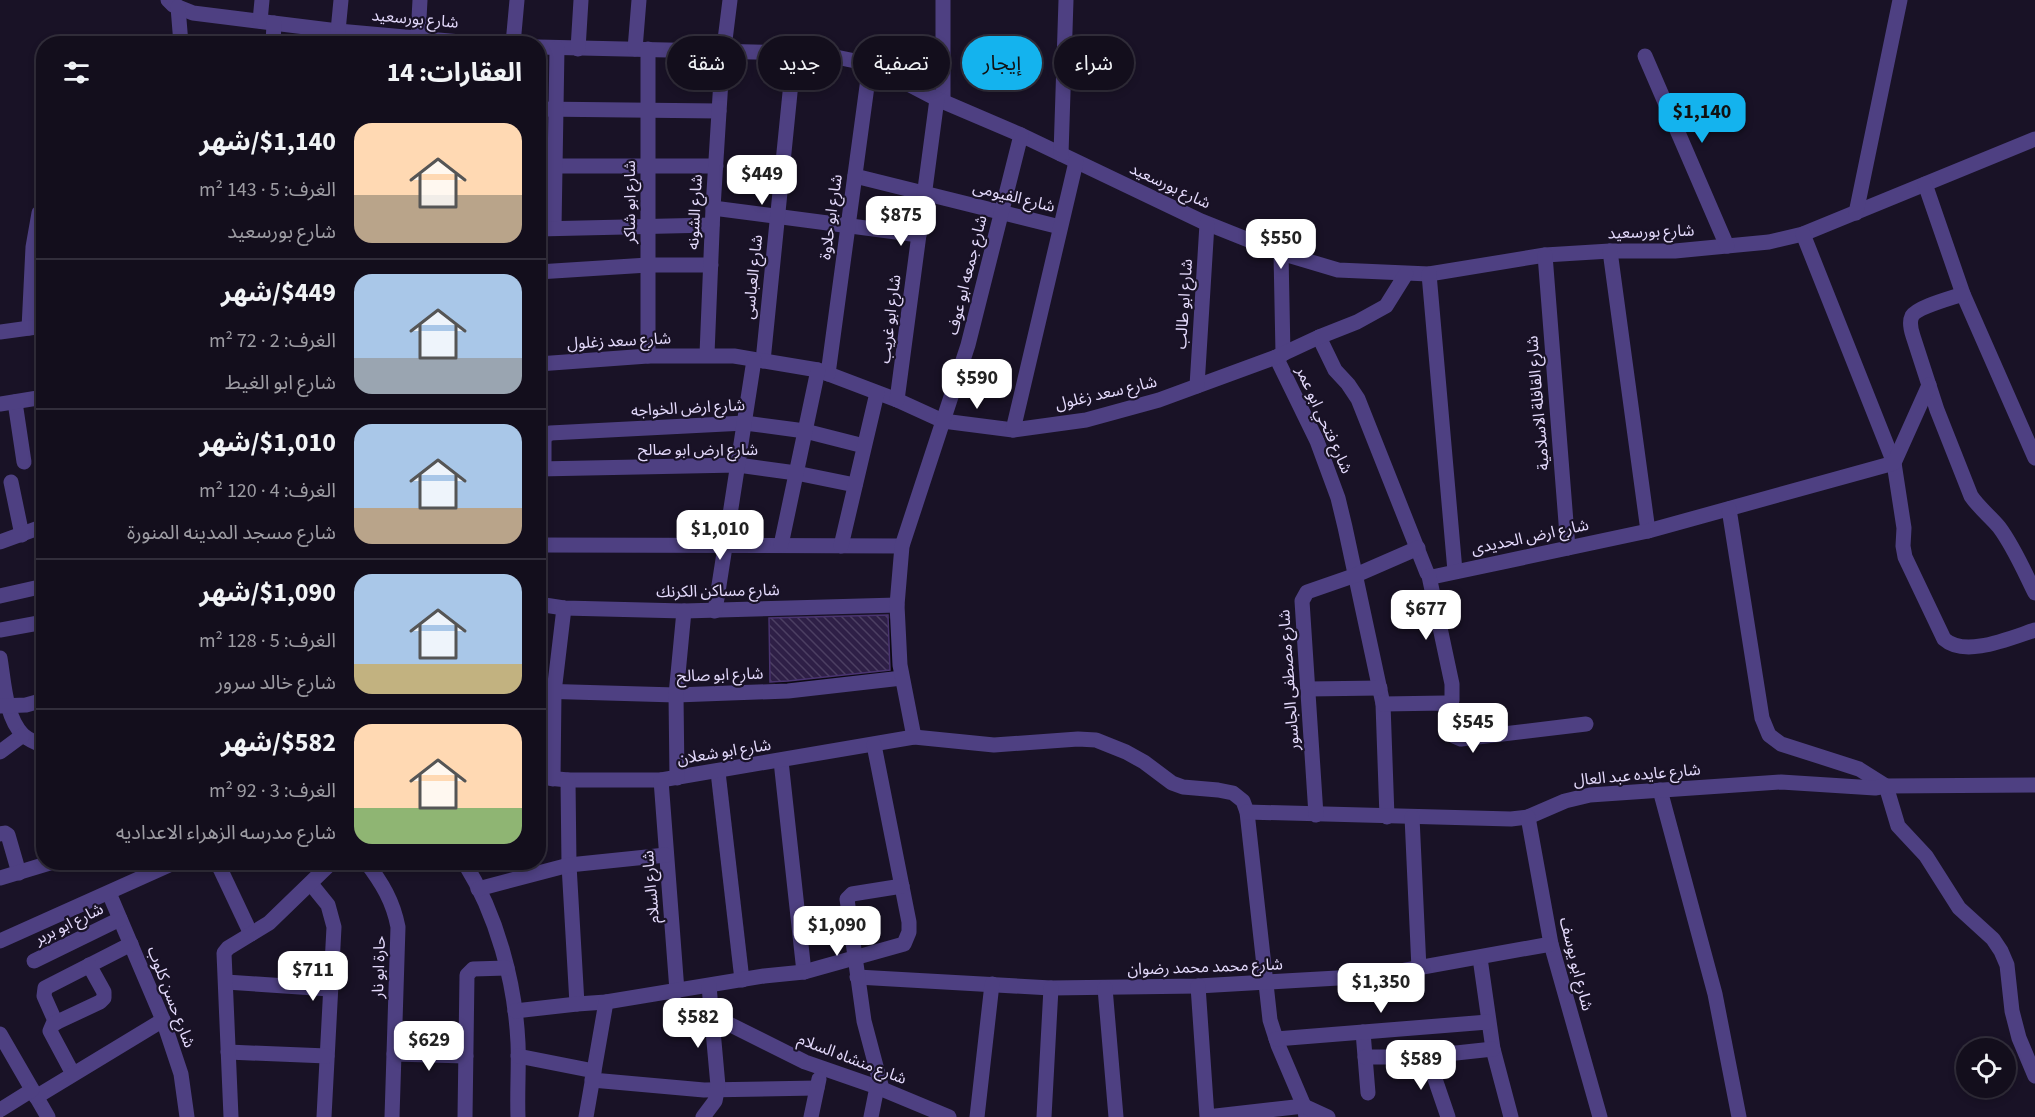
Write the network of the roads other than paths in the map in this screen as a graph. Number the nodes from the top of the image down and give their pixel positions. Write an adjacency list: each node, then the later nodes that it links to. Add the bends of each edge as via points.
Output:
1 (262, 0): 12 (street)
2 (341, 0): 13 (street)
3 (420, 0): 17 (street)
4 (517, 0): 18 (street)
5 (581, 0): 22 (street)
6 (639, 0): 23 (street, شارع ابو شاكر)
7 (730, 0): 19 (street, شارع الشونه)
8 (943, 0): 30 (street, شارع ابو غريب)
9 (1066, 0): 37 (street)
10 (1900, 0): 48 (street)
11 (179, 4): 12 (street, شارع بورسعيد, via 193,13); 14 (street)
12 (267, 22): 13 (street, شارع بورسعيد); 15 (street)
13 (349, 35): 16 (street, شارع بورسعيد)
14 (181, 36)
15 (271, 36)
16 (384, 36)
17 (418, 36)
18 (514, 36)
19 (725, 36)
20 (546, 47): 21 (street, شارع بورسعيد)
21 (557, 48): 22 (street, شارع بورسعيد); 32 (street)
22 (578, 49): 23 (street, شارع بورسعيد)
23 (642, 49): 24 (street, شارع بورسعيد); 33 (street, شارع ابو شاكر)
24 (667, 50)
25 (1646, 56): 60 (street)
26 (720, 90): 34 (street, شارع الشونه)
27 (790, 90): 49 (street, شارع العباسى)
28 (867, 90): 43 (street, شارع ابو حلاوة)
29 (921, 90): 30 (street, شارع بورسعيد)
30 (940, 100): 35 (street, شارع بورسعيد); 45 (street, شارع ابو غريب)
31 (546, 108): 32 (street)
32 (556, 109): 33 (street); 40 (street)
33 (648, 110): 34 (street); 41 (street, شارع ابو شاكر)
34 (719, 111): 42 (street, شارع الشونه)
35 (1021, 135): 37 (street, شارع بورسعيد); 47 (street, شارع جمعه ابو عوف)
36 (2034, 142): 44 (street, شارع بورسعيد)
37 (1061, 154): 38 (street, شارع بورسعيد)
38 (1076, 162): 50 (street, شارع بورسعيد); 54 (street)
39 (546, 166): 40 (street)
40 (555, 166): 41 (street); 56 (street)
41 (648, 166): 42 (street); 52 (street, شارع ابو شاكر)
42 (716, 166): 46 (street, شارع الشونه)
43 (855, 176): 45 (street, شارع الفيومى); 53 (street, شارع ابو حلاوة)
44 (1925, 184): 48 (street, شارع بورسعيد); 69 (street)
45 (925, 194): 47 (street, شارع الفيومى); 59 (street, شارع ابو غريب)
46 (713, 208): 49 (street); 51 (street, شارع الشونه)
47 (1001, 212): 54 (street, شارع الفيومى); 85 (street, شارع جمعه ابو عوف, via 968,345)
48 (1856, 213): 58 (street, شارع بورسعيد)
49 (778, 217): 53 (street); 76 (street, شارع العباسى)
50 (1207, 224): 62 (street, شارع بورسعيد); 80 (street, شارع ابو طالب)
51 (712, 225): 52 (street); 64 (street, شارع الشونه)
52 (648, 226): 56 (street); 65 (street, شارع ابو شاكر)
53 (848, 226): 59 (street); 78 (street, شارع ابو حلاوة)
54 (1060, 227): 87 (street)
55 (546, 228): 56 (street)
56 (554, 228)
57 (36, 230): 70 (street)
58 (1803, 234): 60 (street, شارع بورسعيد); 93 (street)
59 (919, 235): 83 (street, شارع ابو غريب)
60 (1727, 246): 61 (street, شارع بورسعيد)
61 (1610, 251): 63 (street, شارع بورسعيد); 101 (street)
62 (1281, 253): 67 (street, شارع بورسعيد, via 1338,270); 75 (street)
63 (1545, 255): 68 (street, شارع بورسعيد); 110 (street, شارع القافلة الاسلامية)
64 (711, 265): 65 (street); 73 (street, شارع الشونه)
65 (648, 266): 66 (street); 74 (street, شارع ابو شاكر)
66 (546, 272)
67 (1406, 274): 68 (street, شارع بورسعيد); 72 (street, شارع سعد زغلول, via 1386,306)
68 (1430, 274): 111 (street)
69 (1963, 294): 79 (street, via 1912,316 1910,325); 91 (street)
70 (36, 327): 71 (street)
71 (0, 332)
72 (1319, 337): 75 (street, شارع سعد زغلول); 109 (street, via 1335,370 1358,399)
73 (707, 354): 74 (street, شارع سعد زغلول); 76 (street, شارع سعد زغلول)
74 (648, 356): 77 (street, شارع سعد زغلول)
75 (1280, 356): 80 (street, شارع سعد زغلول); 112 (street, شارع فتحي ابو عمر, via 1328,469)
76 (759, 360): 78 (street, شارع سعد زغلول); 86 (street, شارع العباسى)
77 (546, 363)
78 (823, 372): 81 (street, شارع سعد زغلول); 88 (street)
79 (1929, 385): 93 (street); 115 (street, via 1971,496 2007,539)
80 (1197, 387): 87 (street, شارع سعد زغلول, via 1086,420)
81 (878, 393): 83 (street, شارع سعد زغلول); 90 (street)
82 (36, 398): 84 (street)
83 (897, 400): 85 (street, شارع سعد زغلول)
84 (7, 403): 92 (street)
85 (943, 421): 87 (street, شارع سعد زغلول); 108 (street, شارع جمعه ابو عوف)
86 (745, 423): 88 (street, شارع ارض الخواجه); 89 (street, شارع ارض الخواجه, via 550,433); 94 (street, شارع العباسى)
87 (1013, 430)
88 (805, 431): 90 (street, شارع ارض الخواجه); 96 (street)
89 (546, 437)
90 (864, 446): 98 (street)
91 (2035, 458)
92 (24, 462)
93 (1894, 463): 99 (street, شارع ارض الحديدى); 124 (street, via 1905,528 1905,557 1944,639 1950,645 1981,646)
94 (738, 465): 95 (street, شارع ارض ابو صالح); 96 (street, شارع ارض ابو صالح); 105 (street, شارع العباسى)
95 (546, 469)
96 (796, 473): 98 (street, شارع ارض ابو صالح); 106 (street)
97 (11, 483): 102 (street)
98 (855, 485): 107 (street)
99 (1729, 509): 101 (street, شارع ارض الحديدى); 147 (street, via 1762,718 1769,735 1781,744 1859,769)
100 (36, 530): 102 (street)
101 (1648, 531): 110 (street, شارع ارض الحديدى)
102 (22, 536): 103 (street)
103 (0, 542)
104 (546, 545): 105 (street)
105 (724, 545): 106 (street); 121 (street, شارع العباسى)
106 (781, 545): 107 (street)
107 (841, 546): 108 (street)
108 (902, 546): 118 (street, شارع جمعه ابو عوف)
109 (1418, 548): 112 (street, شارع مصطفى الجاسور); 113 (street)
110 (1568, 548): 111 (street, شارع ارض الحديدى)
111 (1455, 571): 113 (street, شارع ارض الحديدى)
112 (1356, 574): 127 (street, شارع مصطفى الجاسور, via 1304,596); 131 (street, شارع فتحي ابو عمر)
113 (1429, 576): 134 (street, via 1452,684)
114 (36, 588): 116 (street)
115 (2035, 593)
116 (0, 596)
117 (546, 605): 119 (street, شارع مساكن الكرنك)
118 (897, 605): 121 (street, شارع مساكن الكرنك); 126 (street, شارع جمعه ابو عوف)
119 (564, 608): 120 (street, شارع مساكن الكرنك); 129 (street)
120 (684, 611): 121 (street, شارع مساكن الكرنك); 130 (street)
121 (715, 611)
122 (36, 623): 123 (street)
123 (0, 630)
124 (2035, 630)
125 (0, 658): 133 (street)
126 (902, 678): 130 (street, شارع ابو صالح, via 788,691); 137 (street, شارع جمعه ابو عوف)
127 (1308, 689): 131 (street); 150 (street, شارع مصطفى الجاسور)
128 (546, 692): 129 (street, شارع ابو صالح)
129 (554, 692): 130 (street, شارع ابو صالح); 144 (street)
130 (676, 695): 143 (street)
131 (1382, 696): 134 (street, via 1441,703); 151 (street, شارع فتحي ابو عمر)
132 (36, 702): 133 (street)
133 (4, 706): 136 (street)
134 (1450, 708): 135 (street, via 1452,732 1457,739)
135 (1586, 724)
136 (23, 735): 138 (street); 140 (street)
137 (914, 738): 139 (street, شارع ابو شعلان); 149 (street, شارع ابو شعلان, via 994,745 1096,740 1126,752 1183,787 1233,793 1243,801)
138 (36, 742)
139 (874, 745): 141 (street, شارع ابو شعلان); 168 (street)
140 (0, 752)
141 (781, 761): 142 (street, شارع ابو شعلان); 182 (street)
142 (718, 772): 143 (street, شارع ابو شعلان); 184 (street)
143 (677, 778): 145 (street, شارع ابو شعلان)
144 (553, 779): 145 (street, شارع ابو شعلان); 156 (street)
145 (661, 780): 155 (street, شارع السلام)
146 (2035, 785): 147 (street, شارع عايده عبد العال)
147 (1886, 786): 148 (street, شارع عايده عبد العال, via 1781,782); 215 (street, via 1898,826 1926,856 1959,908 2001,951 2007,965 2016,1029)
148 (1660, 790): 153 (street, شارع عايده عبد العال, via 1577,797); 244 (street, via 1715,994)
149 (1246, 812): 150 (street, شارع عايده عبد العال); 186 (street)
150 (1316, 814): 151 (street, شارع عايده عبد العال)
151 (1387, 817): 152 (street, شارع عايده عبد العال)
152 (1412, 817): 153 (street, شارع عايده عبد العال); 181 (street)
153 (1528, 817): 175 (street, شارع ابو يوسف)
154 (0, 834): 164 (street, via 8,835)
155 (666, 855): 156 (street); 193 (street, شارع السلام)
156 (569, 865): 169 (street); 195 (street)
157 (36, 868): 164 (street)
158 (138, 870): 166 (street)
159 (158, 870): 166 (street)
160 (221, 870): 172 (street)
161 (324, 870): 167 (street)
162 (372, 870): 206 (street, حارة ابو نار, via 391,899 398,927)
163 (468, 870): 169 (street)
164 (19, 873): 165 (street)
165 (0, 878)
166 (141, 878): 170 (street)
167 (311, 884): 172 (street, via 269,923); 192 (street, via 328,906 334,927)
168 (902, 886): 176 (street, via 909,922 904,944); 176 (street, via 848,897)
169 (478, 889): 180 (street)
170 (109, 892): 171 (street, شارع حسن كلوب); 173 (street)
171 (120, 919): 174 (street, شارع حسن كلوب); 178 (street, شارع ابو بربر)
172 (251, 934): 185 (street, via 226,950)
173 (0, 941)
174 (131, 944): 179 (street); 198 (street, شارع حسن كلوب)
175 (1551, 944): 177 (street, شارع محمد محمد رضوان); 243 (street, شارع ابو يوسف)
176 (854, 957): 182 (street); 183 (street)
177 (1480, 958): 181 (street, شارع محمد محمد رضوان); 199 (street)
178 (34, 961)
179 (89, 965): 200 (street, via 45,988); 200 (street, via 104,998)
180 (507, 968): 196 (street); 208 (street, via 474,969 467,975)
181 (1419, 969): 186 (street, شارع محمد محمد رضوان)
182 (804, 972): 184 (street)
183 (857, 978): 187 (street, شارع محمد محمد رضوان); 217 (street)
184 (742, 980): 188 (street)
185 (226, 982): 192 (street); 205 (street)
186 (1266, 983): 189 (street, شارع محمد محمد رضوان); 203 (street)
187 (992, 984): 190 (street, شارع محمد محمد رضوان); 236 (street)
188 (709, 986): 193 (street); 197 (street)
189 (1198, 986): 191 (street, شارع محمد محمد رضوان); 239 (street)
190 (1051, 988): 191 (street, شارع محمد محمد رضوان); 237 (street)
191 (1105, 988): 238 (street)
192 (330, 989): 207 (street)
193 (677, 991): 194 (street)
194 (606, 1002): 195 (street); 214 (street)
195 (577, 1004): 196 (street)
196 (515, 1011): 209 (street)
197 (711, 1015): 212 (street, شارع منشاه السلام); 218 (street)
198 (163, 1020): 213 (street); 225 (street, شارع حسن كلوب, via 180,1074)
199 (1488, 1022): 201 (street); 204 (street)
200 (56, 1023): 213 (street, via 50,1027 50,1035)
201 (1363, 1032): 203 (street); 211 (street)
202 (1, 1038): 220 (street)
203 (1276, 1040): 222 (street)
204 (1493, 1050): 210 (street); 242 (street)
205 (228, 1052): 207 (street); 226 (street)
206 (394, 1054): 208 (street); 228 (street, حارة ابو نار)
207 (327, 1056): 227 (street)
208 (466, 1056): 229 (street)
209 (518, 1056): 214 (street); 230 (street)
210 (1432, 1056): 211 (street); 241 (street)
211 (1365, 1057): 219 (street)
212 (821, 1069): 216 (street); 217 (street, شارع منشاه السلام)
213 (73, 1074): 220 (street)
214 (593, 1076): 218 (street); 231 (street)
215 (2035, 1076)
216 (817, 1088): 218 (street); 233 (street)
217 (879, 1088): 234 (street); 235 (street, شارع منشاه السلام)
218 (717, 1091): 232 (street)
219 (1368, 1093)
220 (34, 1094): 221 (street); 224 (street)
221 (0, 1110)
222 (1305, 1112): 223 (street); 240 (street)
223 (1244, 1115): 239 (street)
224 (48, 1117)
225 (187, 1117)
226 (231, 1117)
227 (324, 1117)
228 (392, 1117)
229 (465, 1117)
230 (518, 1117)
231 (586, 1117)
232 (703, 1117)
233 (811, 1117)
234 (871, 1117)
235 (949, 1117)
236 (977, 1117)
237 (1044, 1117)
238 (1116, 1117)
239 (1207, 1117)
240 (1328, 1117)
241 (1448, 1117)
242 (1511, 1117)
243 (1600, 1117)
244 (1739, 1117)

